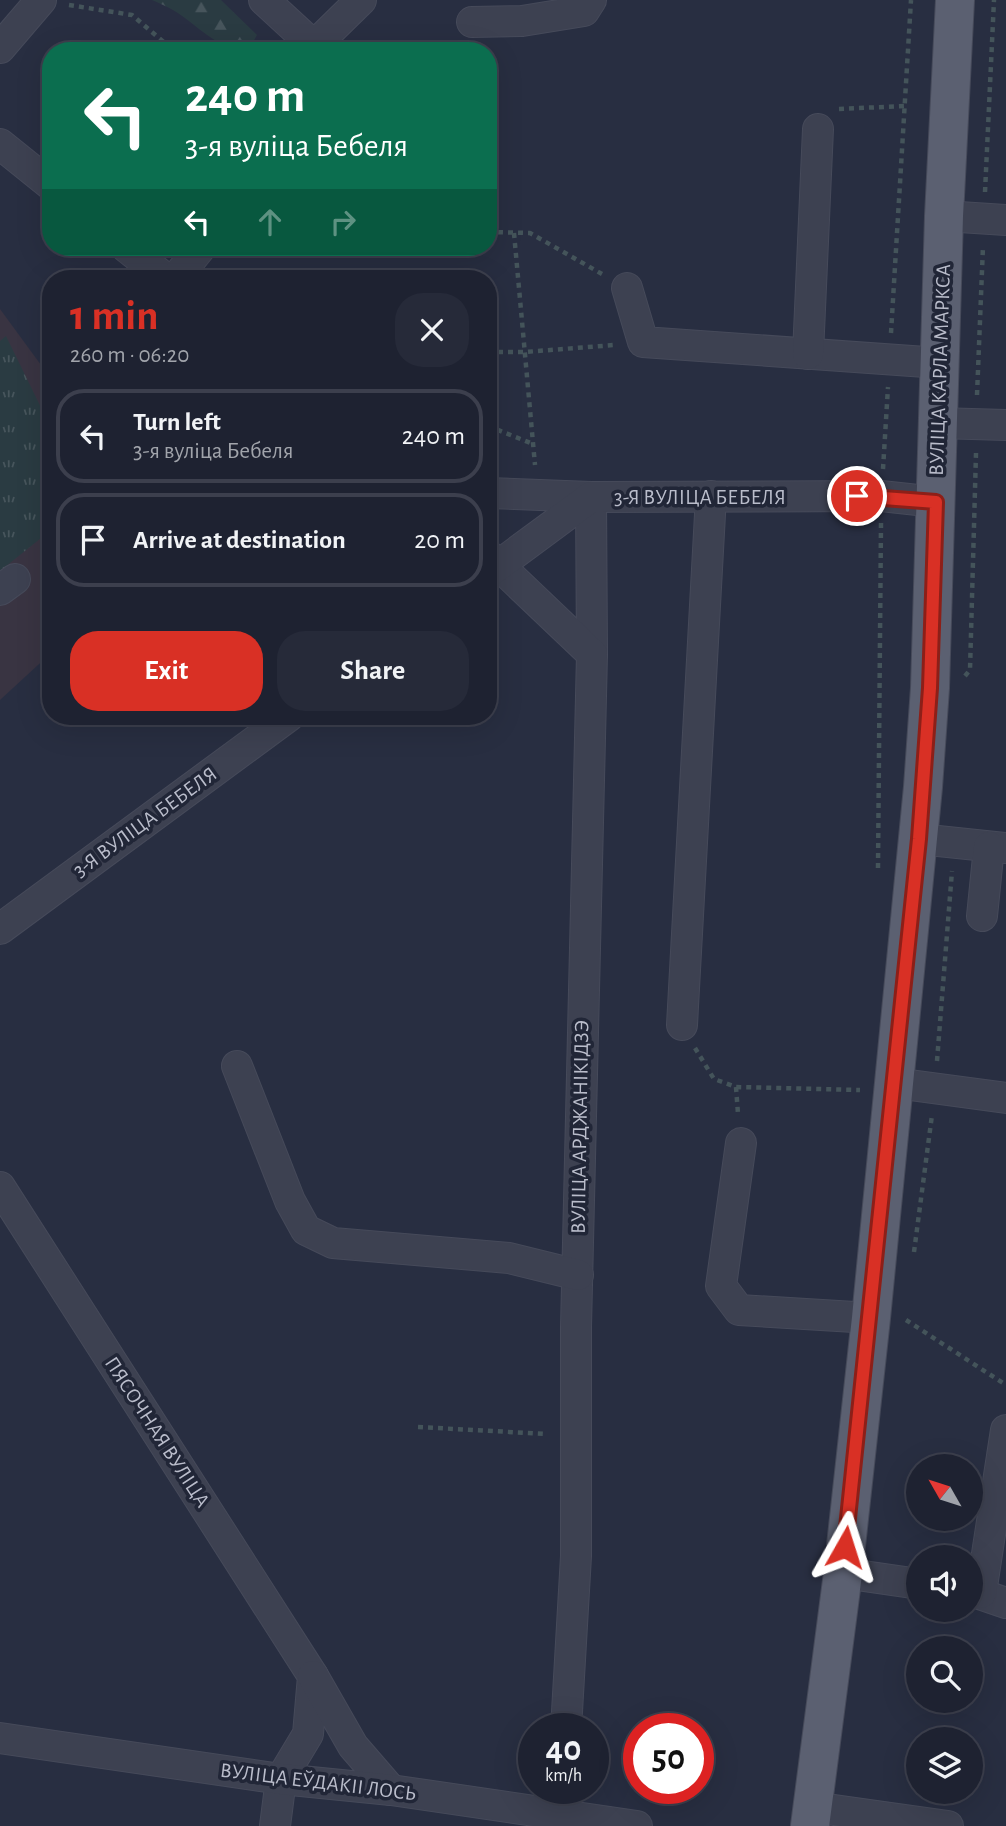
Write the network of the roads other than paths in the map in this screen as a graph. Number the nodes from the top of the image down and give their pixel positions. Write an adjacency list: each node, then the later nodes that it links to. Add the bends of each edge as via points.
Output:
1 (40, 0): 10 (street)
2 (264, 0): 8 (street)
3 (361, 0): 9 (street)
4 (591, 0): 6 (street, via 584,11)
5 (955, 0): 14 (main road, ВУЛІЦА КАРЛА МАРКСА)
6 (518, 11): 7 (street)
7 (472, 22)
8 (310, 42)
9 (318, 42)
10 (0, 48)
11 (818, 130): 21 (street)
12 (0, 144): 13 (street)
13 (42, 179)
14 (944, 216): 15 (street); 22 (main road, ВУЛІЦА КАРЛА МАРКСА)
15 (1006, 220)
16 (137, 256): 18 (street)
17 (194, 256): 19 (street)
18 (155, 270)
19 (182, 270)
20 (627, 288): 21 (street, via 643,342)
21 (808, 354): 22 (street)
22 (940, 363): 23 (main road, ВУЛІЦА КАРЛА МАРКСА)
23 (938, 424): 24 (street); 28 (main road, ВУЛІЦА КАРЛА МАРКСА)
24 (1006, 425)
25 (497, 493): 27 (street)
26 (711, 496): 27 (street, 3-Я ВУЛІЦА БЕБЕЛЯ); 28 (street, 3-Я ВУЛІЦА БЕБЕЛЯ, via 881,496); 37 (street)
27 (591, 497): 29 (street, 3-Я ВУЛІЦА БЕБЕЛЯ); 31 (street, ВУЛІЦА АРДЖАНІКІДЗЭ)
28 (936, 502): 33 (main road, ВУЛІЦА КАРЛА МАРКСА)
29 (497, 561)
30 (497, 568): 31 (street)
31 (593, 653): 43 (street, ВУЛІЦА АРДЖАНІКІДЗЭ)
32 (277, 725): 36 (street, 3-Я ВУЛІЦА БЕБЕЛЯ)
33 (919, 839): 34 (street); 39 (main road, ВУЛІЦА КАРЛА МАРКСА)
34 (998, 848): 35 (street)
35 (982, 916)
36 (0, 929)
37 (682, 1025)
38 (237, 1066): 43 (street, via 289,1200 306,1230 333,1243 509,1258)
39 (881, 1086): 40 (street); 44 (main road, ВУЛІЦА КАРЛА МАРКСА)
40 (1006, 1098)
41 (741, 1143): 44 (street, via 721,1286 739,1310)
42 (0, 1187): 49 (street, ПЯСОЧНАЯ ВУЛІЦА)
43 (578, 1275): 50 (street, ВУЛІЦА АРДЖАНІКІДЗЭ, via 576,1556)
44 (888, 1319): 46 (main road, ВУЛІЦА КАРЛА МАРКСА)
45 (1006, 1430): 48 (street)
46 (843, 1573): 47 (street); 55 (main road, ВУЛІЦА КАРЛА МАРКСА)
47 (906, 1582)
48 (986, 1596)
49 (313, 1676): 52 (street, via 308,1734); 53 (street, ПЯСОЧНАЯ ВУЛІЦА, via 353,1746)
50 (567, 1713)
51 (0, 1738): 52 (street, ВУЛІЦА ЕЎДАКІІ ЛОСЬ)
52 (281, 1779): 53 (street, ВУЛІЦА ЕЎДАКІІ ЛОСЬ); 56 (street)
53 (391, 1790): 54 (street, ВУЛІЦА ЕЎДАКІІ ЛОСЬ)
54 (561, 1809): 57 (street, ВУЛІЦА ЕЎДАКІІ ЛОСЬ)
55 (812, 1816): 58 (street)
56 (275, 1826)
57 (637, 1826)
58 (947, 1826)

